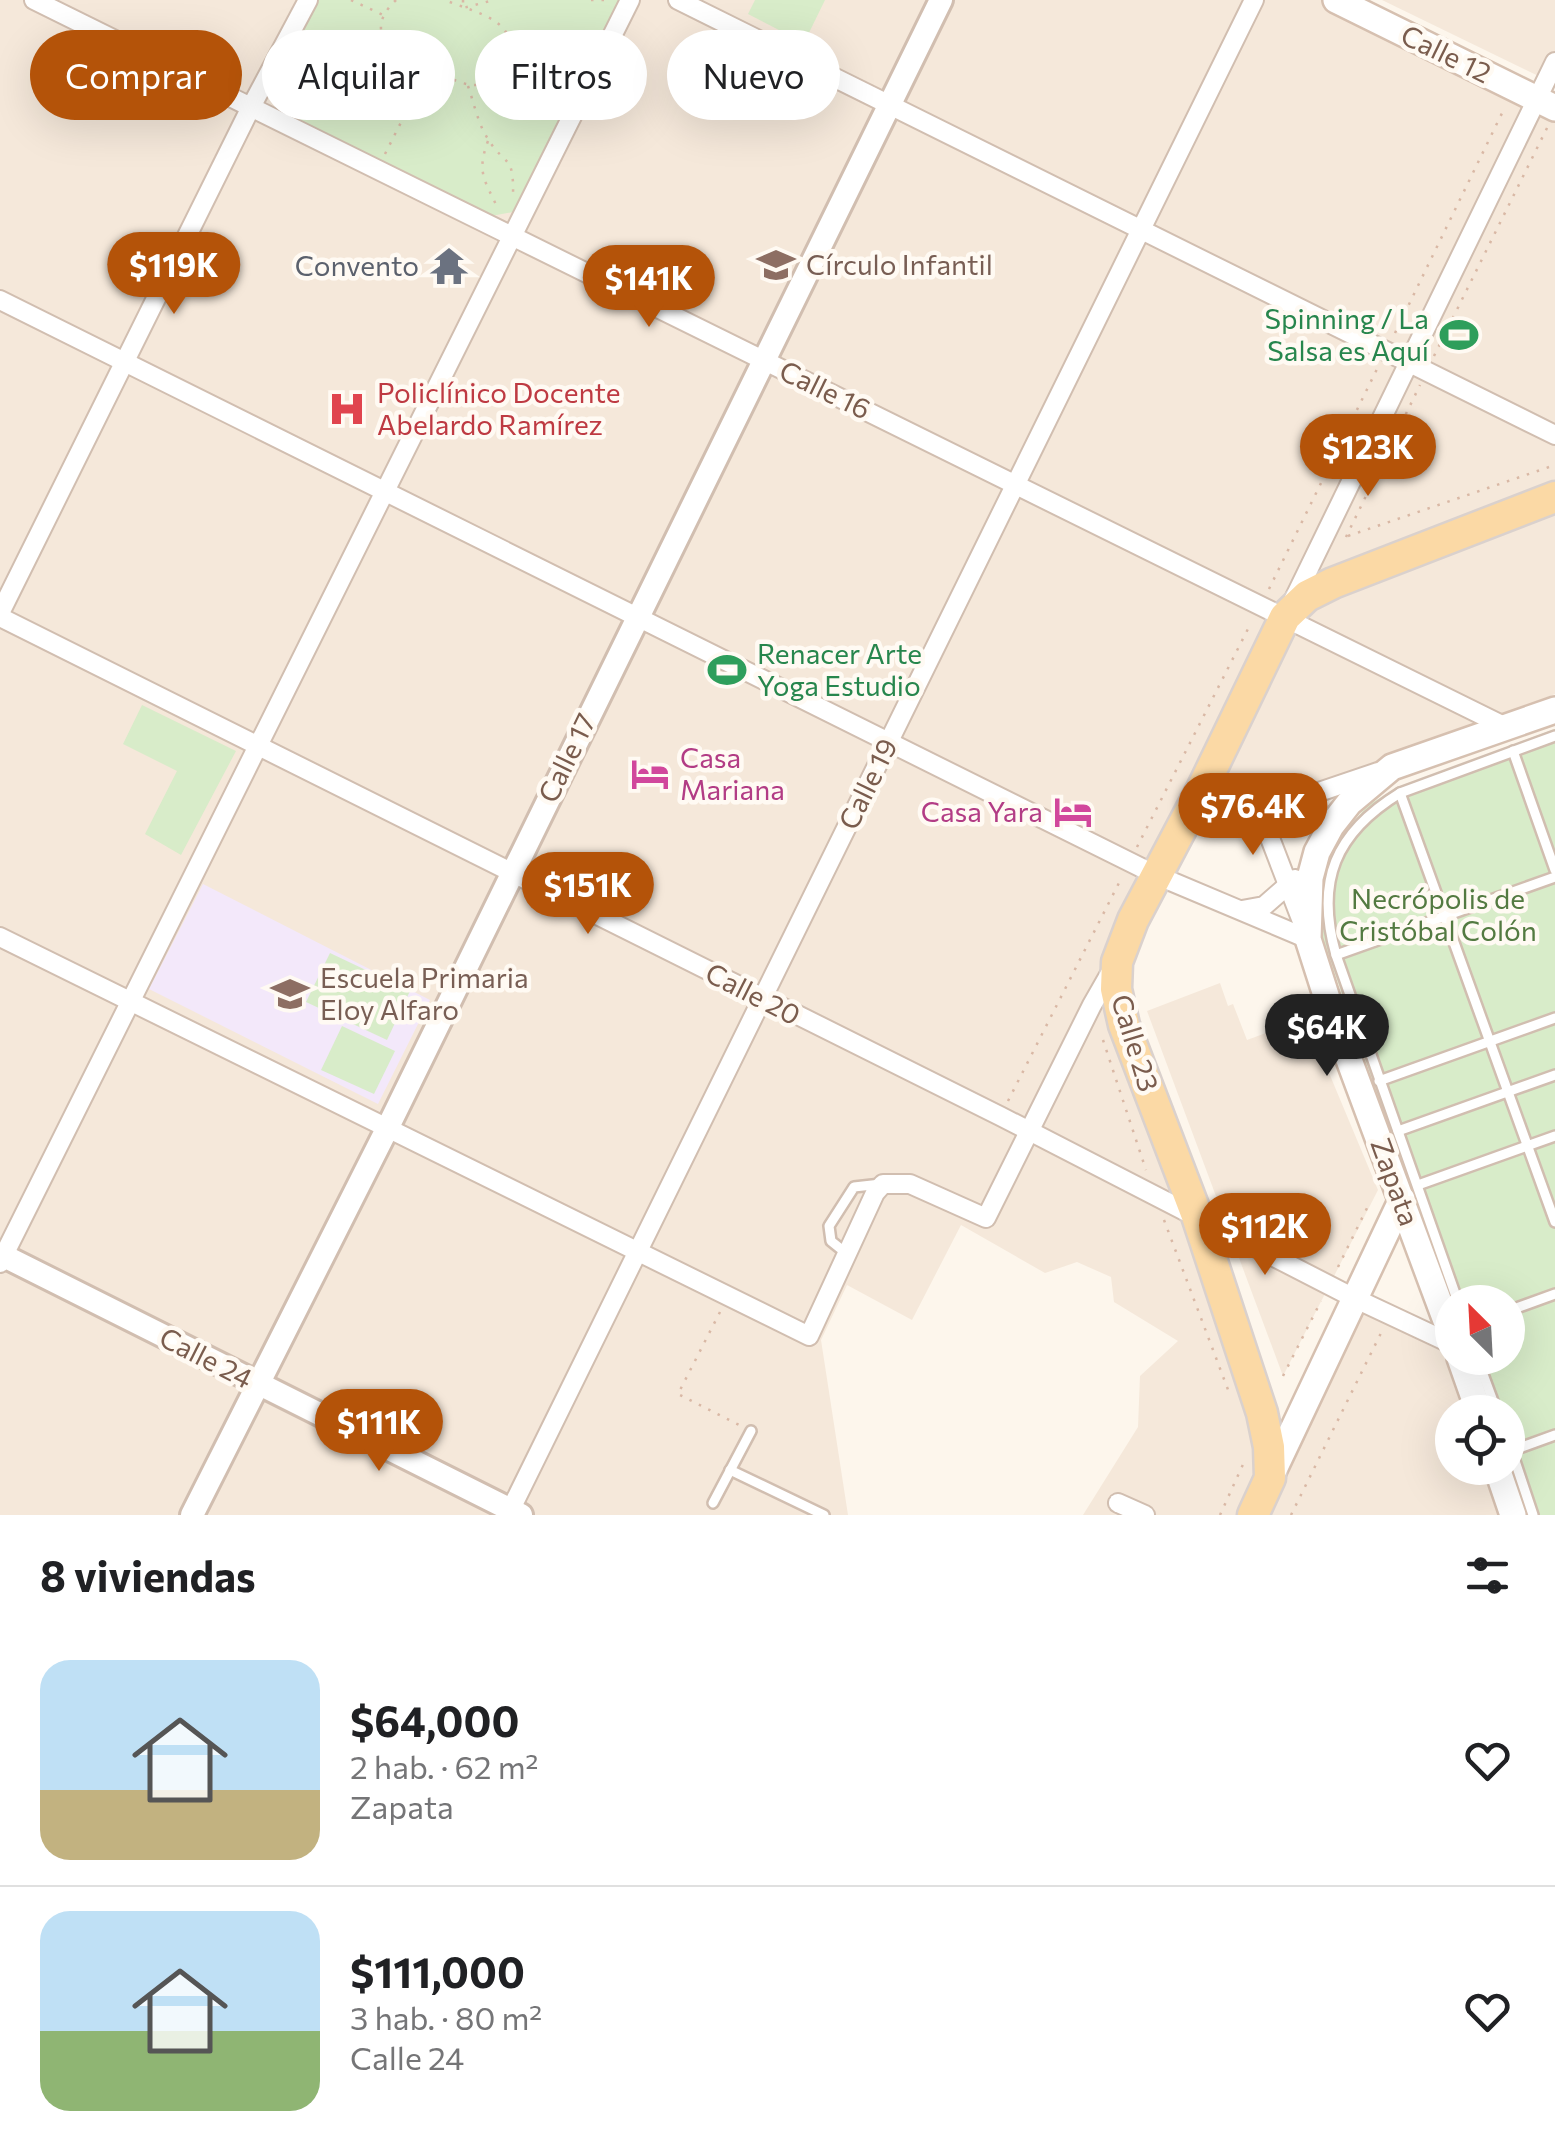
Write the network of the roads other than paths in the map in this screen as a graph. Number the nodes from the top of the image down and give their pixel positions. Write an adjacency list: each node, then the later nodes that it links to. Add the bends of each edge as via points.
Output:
1 (34, 0): 11 (street, Calle 16)
2 (308, 0): 11 (street)
3 (630, 0): 13 (street)
4 (678, 0): 10 (street)
5 (941, 0): 10 (street, Calle 17)
6 (1254, 0): 12 (street, Calle 19)
7 (1336, 0): 9 (main road, Calle 12)
8 (1555, 62): 9 (street)
9 (1540, 102): 17 (street)
10 (888, 103): 12 (street); 16 (street, Calle 17)
11 (251, 107): 13 (street, Calle 16); 15 (street)
12 (1142, 229): 17 (street); 19 (street, Calle 19)
13 (513, 236): 16 (street, Calle 16); 20 (street)
14 (0, 300): 15 (street)
15 (126, 360): 20 (street); 23 (street)
16 (764, 360): 19 (street, Calle 16); 24 (street, Calle 17)
17 (1408, 360): 18 (street); 22 (street, via 1319,546)
18 (1555, 435)
19 (1016, 484): 22 (street, Calle 16); 27 (street, Calle 19)
20 (385, 494): 24 (street); 29 (street)
21 (1555, 498): 22 (main road, Calle 23)
22 (1272, 611): 28 (street, Calle 16); 31 (main road, Calle 23)
23 (0, 615): 29 (street, Calle 20)
24 (636, 616): 27 (street); 36 (street, Calle 17)
25 (1555, 710): 28 (main road, Zapata)
26 (1555, 736): 28 (lane)
27 (890, 740): 35 (street); 45 (street, Calle 19)
28 (1510, 740): 30 (main road, Zapata); 32 (lane); 37 (lane)
29 (258, 747): 36 (street, Calle 20); 46 (street)
30 (1392, 767): 33 (street); 34 (main road, Zapata, via 1349,803)
31 (1201, 791): 33 (street); 35 (main road, Calle 23)
32 (1400, 792): 34 (lane); 40 (lane)
33 (1260, 812): 38 (street)
34 (1324, 852): 38 (street); 42 (main road, Zapata, via 1306,908); 43 (lane, via 1327,925)
35 (1143, 868): 39 (street); 44 (main road, Calle 23)
36 (511, 871): 45 (street, Calle 20); 52 (street, Calle 17)
37 (1555, 874): 40 (lane)
38 (1290, 885): 39 (street, via 1264,906); 42 (street)
39 (1237, 909): 42 (street)
40 (1445, 916): 43 (lane); 48 (lane)
41 (0, 938): 46 (street)
42 (1308, 939): 58 (main road, Zapata, via 1332,1014)
43 (1336, 955): 50 (lane)
44 (1117, 962): 53 (street); 59 (main road, Calle 23, via 1124,1025)
45 (762, 999): 53 (street, Calle 20); 61 (street, Calle 19)
46 (130, 1002): 52 (street); 63 (street)
47 (1555, 1018): 48 (lane)
48 (1491, 1041): 50 (lane); 51 (lane)
49 (1555, 1075): 51 (lane)
50 (1379, 1081): 54 (lane)
51 (1509, 1092): 54 (lane); 56 (lane)
52 (387, 1129): 61 (street); 70 (street, Calle 17)
53 (1028, 1132): 57 (street, via 986,1218 910,1184); 59 (street, Calle 20)
54 (1398, 1132): 58 (lane)
55 (1555, 1136): 56 (lane)
56 (1528, 1145): 58 (lane); 60 (lane)
57 (883, 1184): 62 (street); 62 (lane, via 854,1187 829,1226 831,1241)
58 (1410, 1192): 64 (main road, Zapata); 65 (lane); 67 (main road)
59 (1197, 1216): 67 (street, Calle 20); 75 (main road, Calle 23, via 1258,1396)
60 (1555, 1222)
61 (637, 1253): 62 (street, via 809,1336); 80 (street, Calle 19)
62 (847, 1254)
63 (1, 1257): 70 (street, Calle 24)
64 (1436, 1285)
65 (1451, 1285)
66 (1555, 1294): 68 (lane)
67 (1354, 1298): 69 (street, Calle 20); 75 (main road)
68 (1525, 1305)
69 (1435, 1333)
70 (260, 1385): 80 (street, Calle 24); 81 (street, Calle 17)
71 (751, 1430): 74 (lane)
72 (1555, 1435): 73 (lane)
73 (1525, 1446)
74 (730, 1470): 78 (lane); 82 (lane)
75 (1270, 1478): 84 (main road)
76 (1509, 1485): 85 (main road)
77 (1519, 1485): 86 (lane)
78 (713, 1503)
79 (1118, 1503): 83 (street)
80 (513, 1513)
81 (192, 1515)
82 (824, 1515)
83 (1145, 1515)
84 (1253, 1515)
85 (1513, 1515)
86 (1533, 1515)

